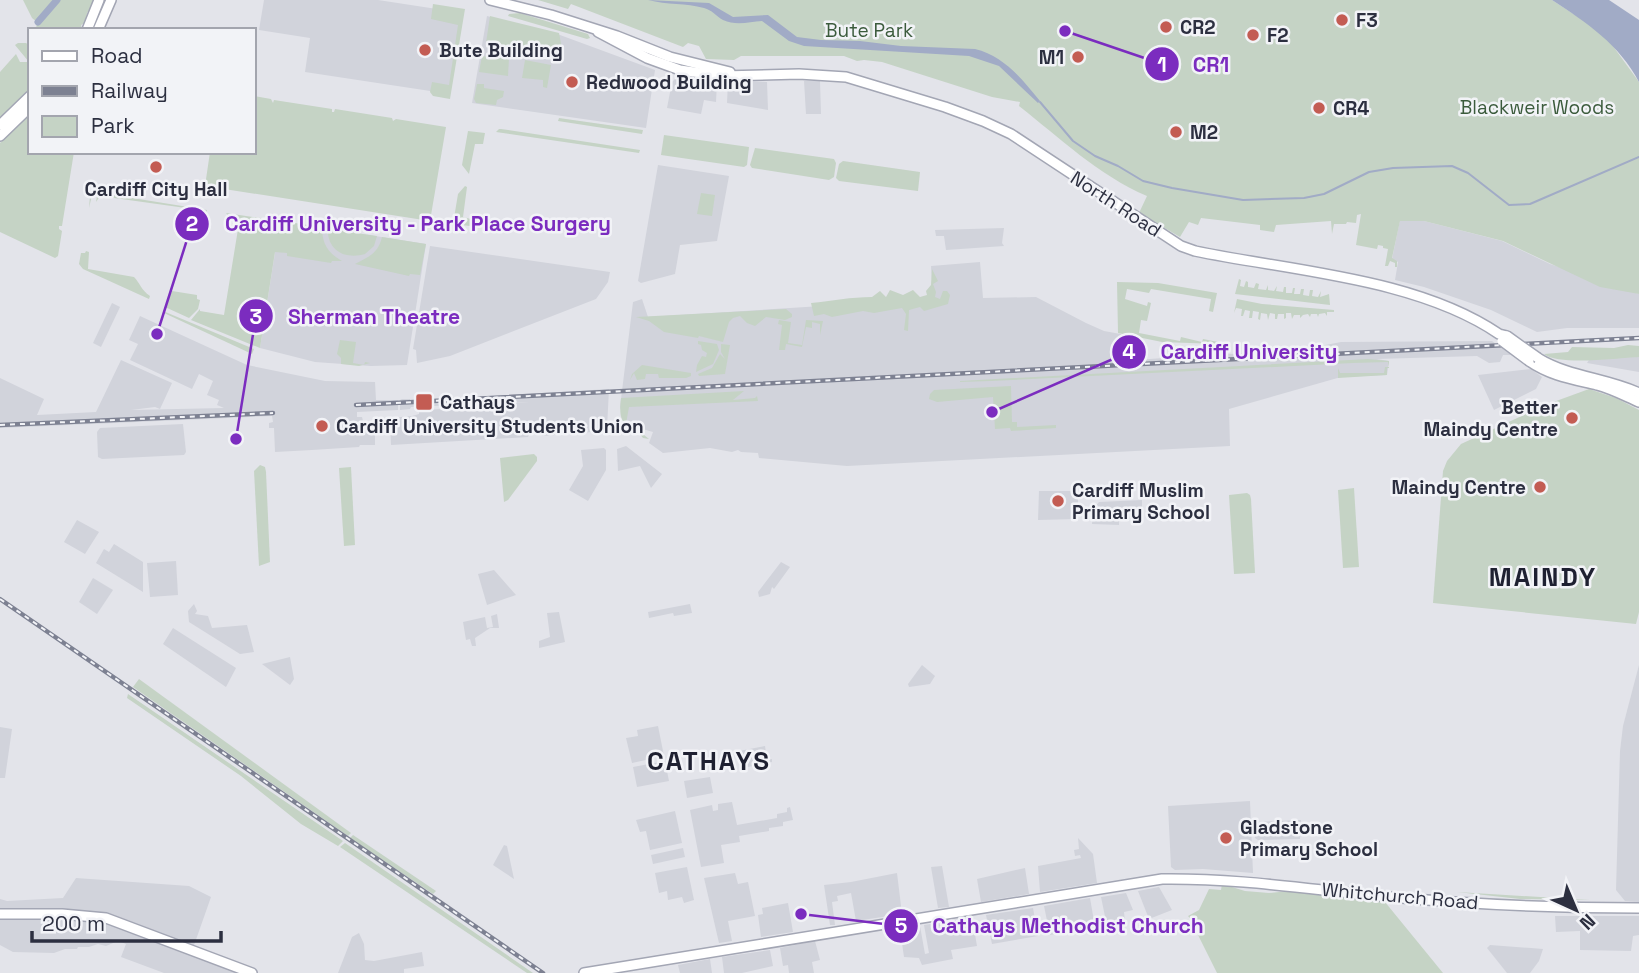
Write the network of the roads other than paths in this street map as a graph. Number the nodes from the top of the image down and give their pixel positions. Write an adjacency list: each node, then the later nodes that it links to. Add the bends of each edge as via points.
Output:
1 (99, 0): 4 (main road)
2 (111, 0): 5 (main road)
3 (490, 0): 10 (main road, North Road, bridge, via 598,32 675,69 715,75 839,76 936,104 1010,134 1188,248 1394,290 1447,307 1495,332)
4 (88, 28)
5 (99, 28)
6 (28, 98): 8 (main road)
7 (28, 109): 9 (main road)
8 (0, 125)
9 (0, 136)
10 (1534, 360): 11 (main road, North Road); 12 (main road, North Road, via 1560,377)
11 (1639, 393)
12 (1639, 402)
13 (1639, 908): 16 (main road, Whitchurch Road, via 1499,905 1230,879 1162,880)
14 (0, 914): 15 (main road, via 106,918)
15 (252, 973)
16 (584, 973)

